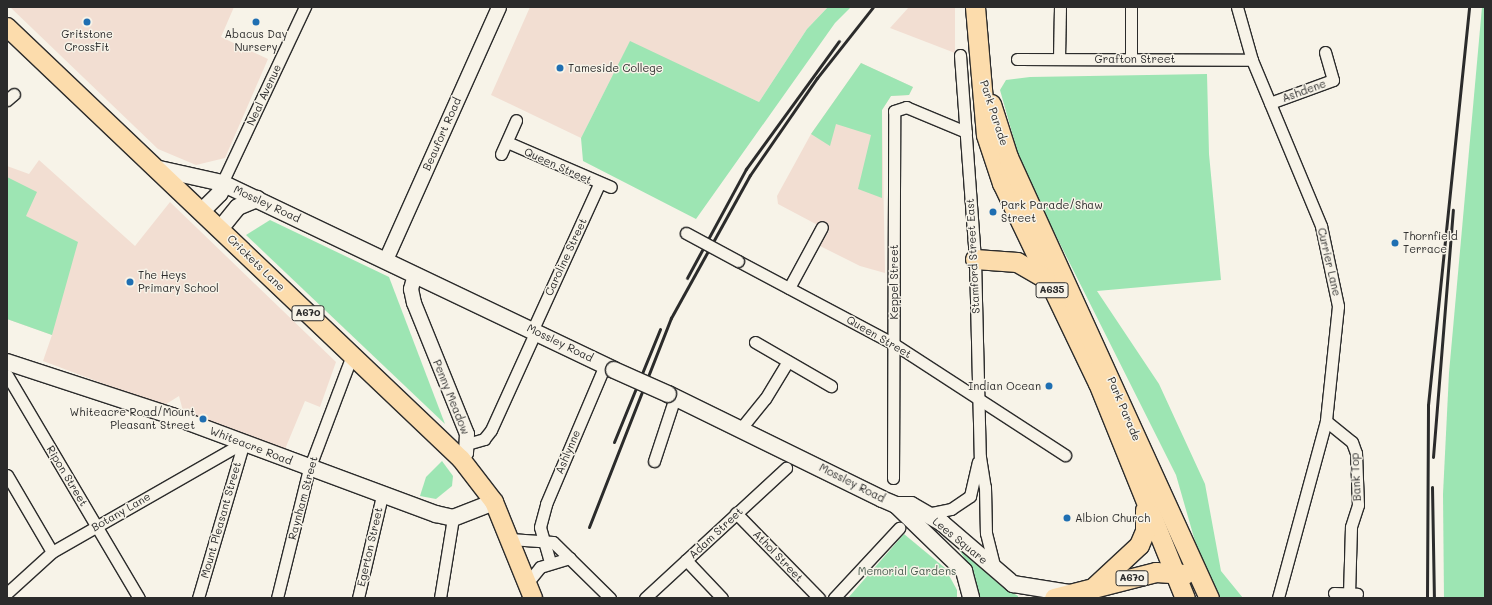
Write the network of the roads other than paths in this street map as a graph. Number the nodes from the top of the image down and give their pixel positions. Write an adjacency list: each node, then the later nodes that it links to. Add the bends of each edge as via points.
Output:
1 (305, 7): 21 (street, Neal Avenue)
2 (499, 7): 30 (street, Beaufort Road)
3 (975, 7): 14 (highway, A635)
4 (1060, 7): 11 (street)
5 (1130, 7): 10 (street)
6 (1237, 7): 13 (street, Currier Lane)
7 (7, 27): 20 (main road, A670)
8 (1325, 52): 15 (street, Ashdene, via 1332,80)
9 (960, 55): 17 (street, Stamford Street East)
10 (1131, 58): 11 (street, Grafton Street); 13 (street, Grafton Street)
11 (1059, 59): 12 (street, Grafton Street)
12 (1017, 60)
13 (1252, 60): 15 (street, Currier Lane)
14 (982, 76): 32 (highway, Park Parade / A635, via 986,135 1002,182); 76 (highway, Park Parade / A635, via 1008,157 1106,366)
15 (1270, 104): 45 (street, Currier Lane, via 1321,226 1336,287 1338,330)
16 (516, 120): 18 (street)
17 (966, 132): 29 (street, Stamford Street East); 36 (street, Keppel Street, via 906,106 894,111)
18 (506, 142): 19 (street); 22 (street, Queen Street)
19 (501, 154)
20 (155, 168): 21 (main road, Mossley Road); 25 (main road, Crickets Lane / A670)
21 (222, 183): 24 (main road, Mossley Road); 25 (main road, via 220,193)
22 (600, 184): 23 (street, Queen Street); 34 (street, Caroline Street)
23 (611, 187)
24 (257, 199): 27 (main road, via 238,207); 30 (main road, Mossley Road)
25 (202, 211): 27 (main road, Crickets Lane / A670)
26 (822, 227): 33 (street)
27 (220, 229): 37 (main road, Crickets Lane / A670)
28 (686, 233): 33 (street, Queen Street, bridge)
29 (975, 259): 32 (highway, A635, via 1017,262); 44 (street, Stamford Street East)
30 (386, 260): 31 (main road, Mossley Road)
31 (415, 275): 34 (main road, Mossley Road); 48 (street, Penny Meadow, via 411,289 414,303 467,434)
32 (1045, 278): 57 (highway, Park Parade / A635, via 1098,382)
33 (789, 288): 36 (street, Queen Street)
34 (534, 330): 40 (main road, Mossley Road); 48 (street, Caroline Street, via 491,430 484,439)
35 (755, 342): 38 (street)
36 (894, 344): 44 (street, Queen Street); 55 (street, Keppel Street)
37 (352, 355): 48 (main road, Crickets Lane / A670); 53 (street, Raynham Street)
38 (788, 361): 42 (street); 46 (street, via 765,399)
39 (7, 362): 47 (main road, Whiteacre Road)
40 (610, 368): 43 (main road, Mossley Road, bridge); 66 (street, Ashlynne, via 546,504 540,527)
41 (7, 375): 63 (street, Ripon Street)
42 (831, 386)
43 (671, 396): 46 (main road, Mossley Road); 51 (street)
44 (978, 400): 49 (street, Queen Street); 50 (street, Stamford Street East)
45 (1326, 421): 77 (street, Bank Top, via 1352,442 1356,453 1358,505 1351,527 1353,594); 91 (street, Currier Lane)
46 (742, 427): 59 (main road, Mossley Road)
47 (244, 442): 53 (main road, Whiteacre Road); 63 (street, Botany Lane); 80 (street, Mount Pleasant Street)
48 (464, 452): 58 (main road, Penny Meadow / A670)
49 (1065, 455)
50 (980, 457): 61 (street, Stamford Street East, via 970,496 951,509); 71 (street, Stamford Street East, via 985,487 986,533)
51 (654, 461)
52 (786, 468): 60 (street, Adam Street)
53 (309, 469): 56 (main road, Whiteacre Road); 81 (street, Raynham Street)
54 (7, 475): 67 (street)
55 (894, 478)
56 (382, 496): 62 (main road, Whiteacre Road); 82 (street, Egerton Street)
57 (1143, 498): 72 (highway, Park Parade / A635); 73 (highway, A635, via 1146,523 1138,545)
58 (494, 502): 62 (main road); 65 (main road, Penny Meadow / A670)
59 (896, 505): 61 (main road, Lees Square, via 911,505); 89 (main road, Lees Square, via 964,570)
60 (736, 513): 69 (street, Adam Street); 87 (street, Athol Street)
61 (927, 514): 71 (main road, Lees Square)
62 (453, 518): 83 (street)
63 (97, 526): 67 (street, Botany Lane); 79 (street, Ripon Street)
64 (899, 528): 88 (street)
65 (510, 539): 66 (street); 74 (main road, Penny Meadow / A670)
66 (543, 539): 68 (street, via 553,542); 70 (street)
67 (52, 552): 75 (street, Botany Lane)
68 (570, 558): 70 (street); 84 (street)
69 (686, 560): 85 (street, Adam Street); 86 (street)
70 (550, 562): 74 (street, via 540,567)
71 (996, 571): 78 (main road, Lees Square, via 1021,587)
72 (1175, 571): 73 (highway, A670, via 1148,574); 76 (highway); 90 (highway, Park Parade / A635)
73 (1090, 589): 78 (highway, A670)
74 (531, 590)
75 (7, 593)
76 (1204, 593)
77 (1334, 593)
78 (1062, 596)
79 (139, 598)
80 (198, 598)
81 (278, 598)
82 (358, 598)
83 (440, 598)
84 (610, 598)
85 (645, 598)
86 (722, 598)
87 (819, 598)
88 (834, 598)
89 (971, 598)
90 (1184, 598)
91 (1278, 598)

